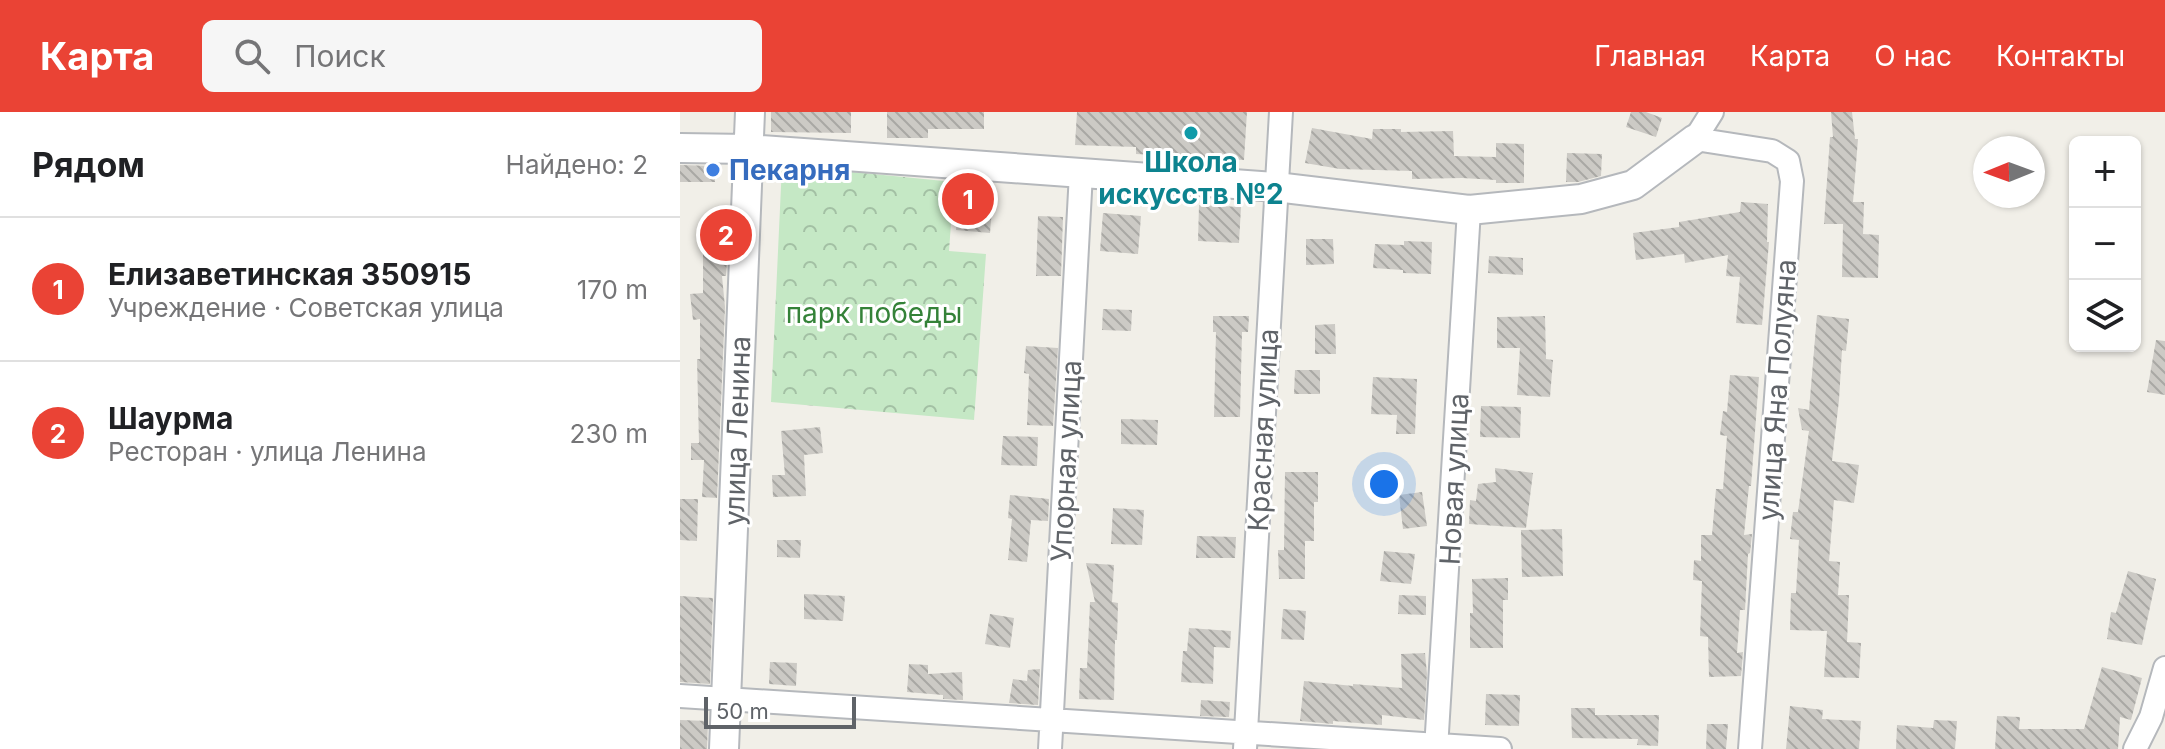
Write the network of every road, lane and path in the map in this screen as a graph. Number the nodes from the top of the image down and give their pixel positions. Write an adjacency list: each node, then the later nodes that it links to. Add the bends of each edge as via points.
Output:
1 (750, 112): 6 (street, улица Ленина)
2 (1281, 112): 8 (street, Красная улица)
3 (1712, 112): 4 (street)
4 (1695, 139): 9 (street, via 1633,185 1581,199); 20 (street, улица Яна Полуяна, via 1772,151 1788,161 1792,181)
5 (680, 148): 6 (street)
6 (749, 149): 7 (street); 12 (street, улица Ленина)
7 (1081, 173): 8 (street); 13 (street, Упорная улица)
8 (1276, 187): 9 (street); 15 (street, Красная улица)
9 (1469, 210): 16 (street, Новая улица)
10 (2165, 668): 14 (street)
11 (680, 696): 12 (street)
12 (727, 700): 13 (street); 17 (street, улица Ленина)
13 (1053, 719): 15 (street); 18 (street, Упорная улица)
14 (2158, 719): 21 (street)
15 (1246, 741): 16 (street)
16 (1436, 747): 19 (street)
17 (724, 749)
18 (1050, 749)
19 (1500, 749)
20 (1750, 749)
21 (2135, 749)

